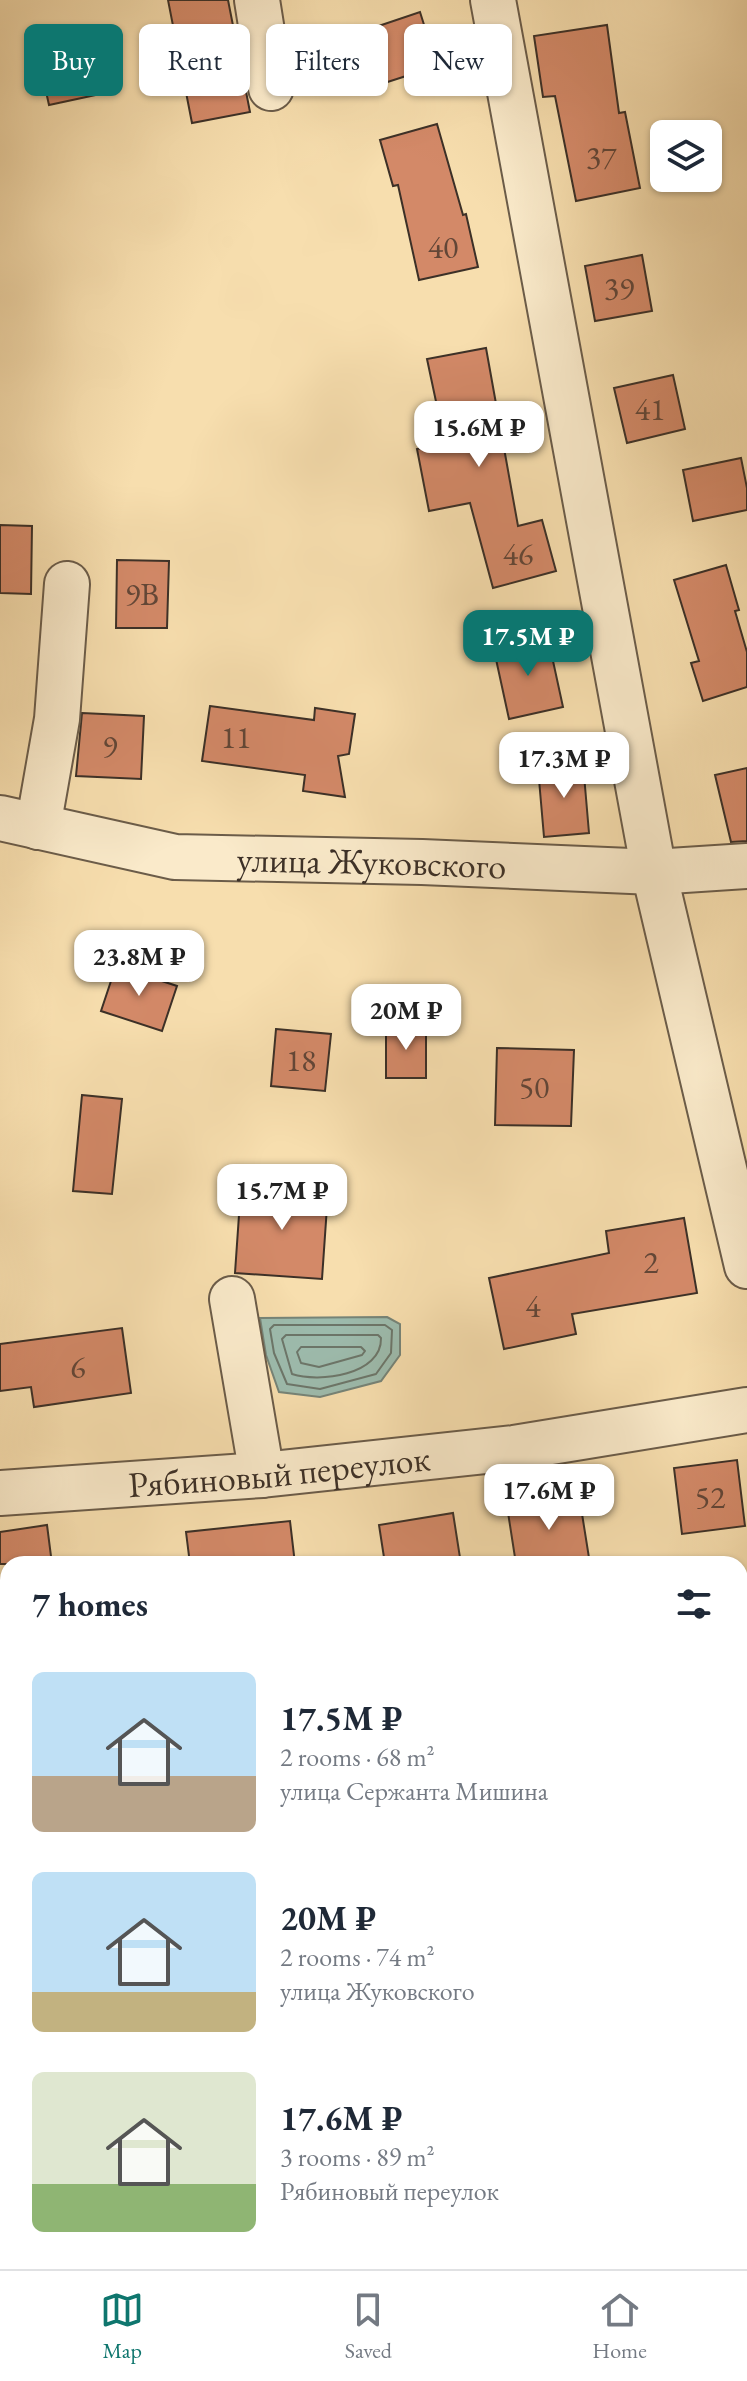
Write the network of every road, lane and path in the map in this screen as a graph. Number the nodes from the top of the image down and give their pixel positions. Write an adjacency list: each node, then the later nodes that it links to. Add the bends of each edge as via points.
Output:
1 (257, 0): 3 (street)
2 (493, 0): 7 (street)
3 (266, 57)
4 (67, 584): 5 (street, via 57,719)
5 (19, 822): 7 (street, улица Жуковского, via 175,857)
6 (747, 866): 7 (street, улица Жуковского)
7 (654, 872): 8 (street)
8 (747, 1266)
9 (232, 1299): 11 (street)
10 (747, 1410): 11 (street, Рябиновый переулок, via 514,1448)
11 (262, 1475): 12 (street, Рябиновый переулок)
12 (0, 1493)

